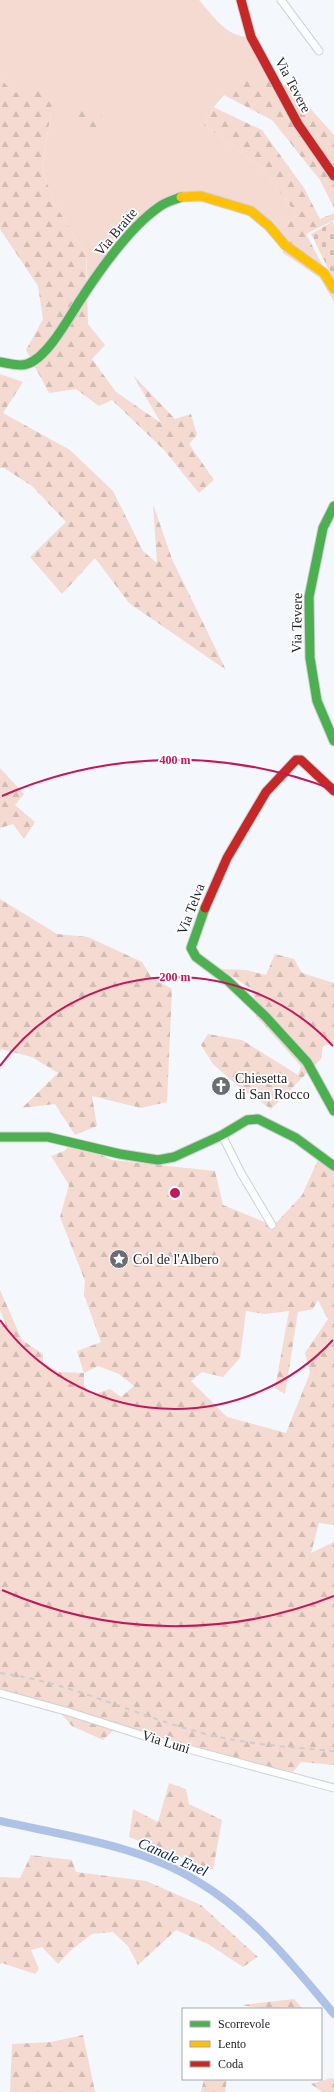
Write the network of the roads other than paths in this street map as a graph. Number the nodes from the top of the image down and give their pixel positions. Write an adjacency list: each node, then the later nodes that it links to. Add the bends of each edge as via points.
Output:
1 (241, 0): 4 (street, Via Tevere, via 251,37 298,124)
2 (281, 0): 3 (street)
3 (319, 51)
4 (334, 176)
5 (334, 289): 6 (street, Via Braite, via 324,273 285,245 269,226 251,211 201,196 180,197 160,206 136,226 88,288 55,340 32,362 21,365)
6 (0, 362)
7 (334, 506): 8 (street, Via Tevere, via 323,528 309,597 310,658 317,701)
8 (334, 741)
9 (334, 791): 10 (street, Via Telva, via 301,760 296,760 270,787 227,858 200,919 192,948 196,957 227,980 306,1062)
10 (334, 1111)
11 (222, 1135): 12 (street, via 174,1157 158,1160 48,1137); 13 (street, via 247,1120 258,1119 296,1138); 14 (street)
12 (0, 1137)
13 (334, 1166)
14 (272, 1225)
15 (0, 1693): 16 (street, Via Luni, via 166,1743)
16 (334, 1788)

